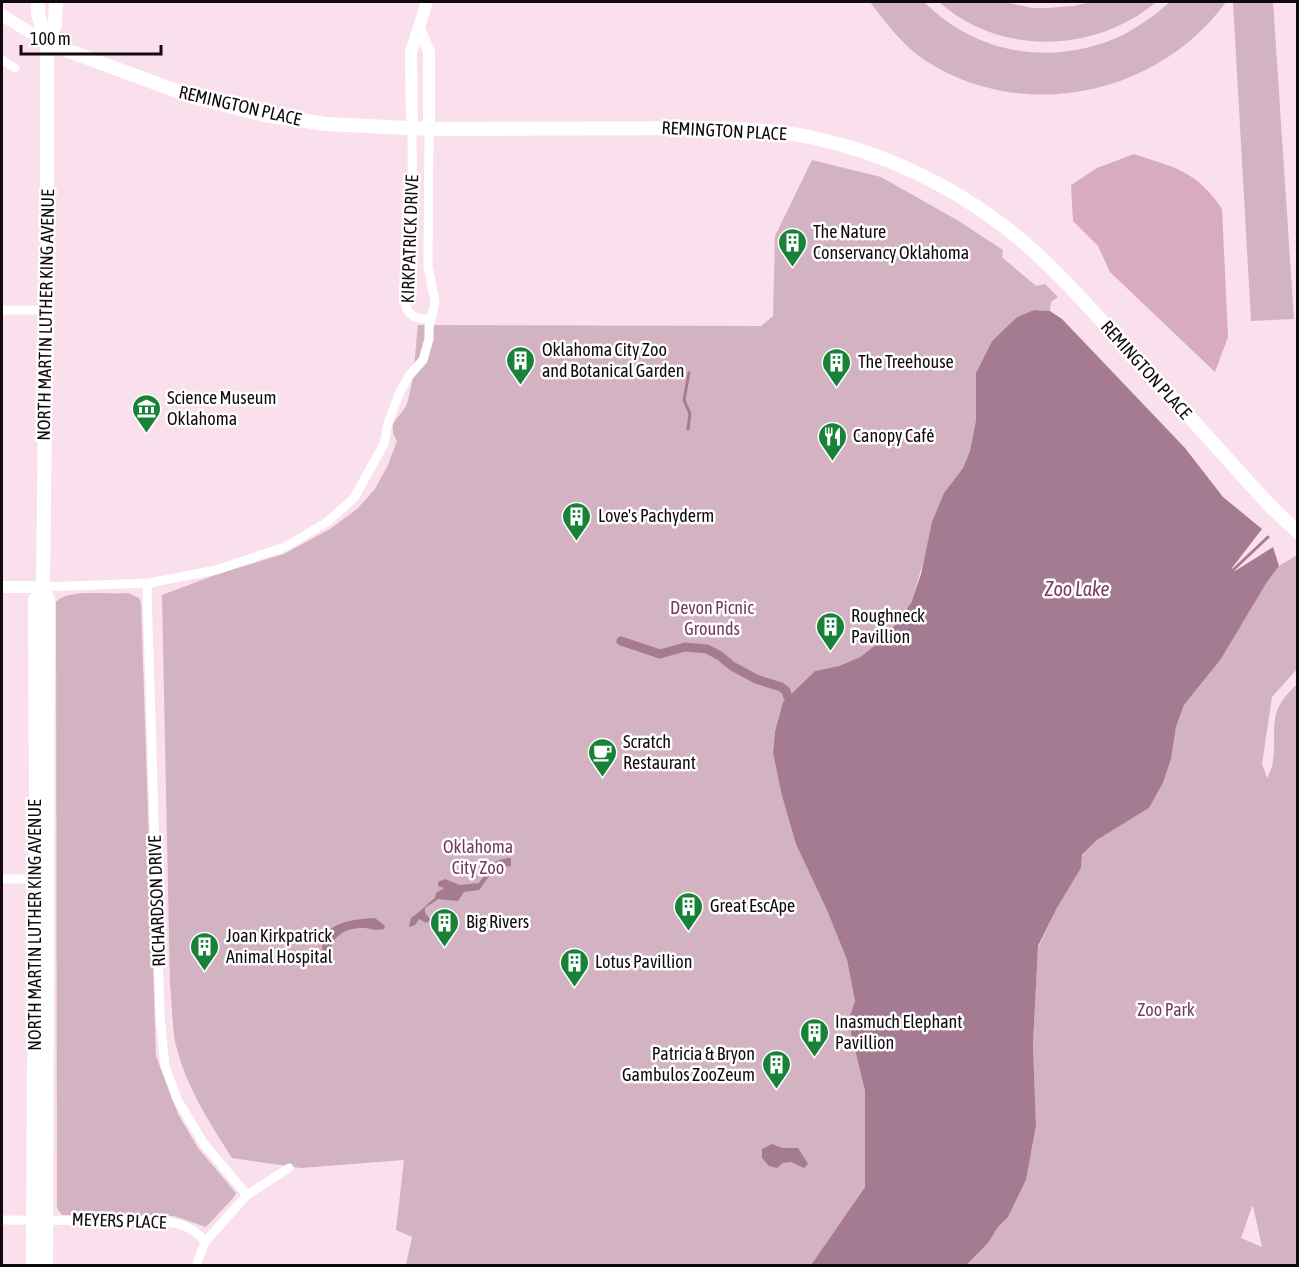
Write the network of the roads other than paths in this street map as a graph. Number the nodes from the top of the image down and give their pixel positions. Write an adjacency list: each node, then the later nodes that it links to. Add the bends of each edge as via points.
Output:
1 (38, 2): 6 (main road, NORTH MARTIN LUTHER KING AVENUE)
2 (56, 2): 6 (main road, NORTH MARTIN LUTHER KING AVENUE, via 55,26)
3 (427, 2): 5 (street)
4 (2, 15): 6 (street)
5 (419, 28): 9 (street, via 411,52); 10 (street, via 429,52)
6 (47, 43): 9 (main road, REMINGTON PLACE, via 162,87 265,115 326,124); 12 (main road, NORTH MARTIN LUTHER KING AVENUE)
7 (2, 60): 8 (street)
8 (15, 68)
9 (412, 129): 10 (main road, REMINGTON PLACE); 13 (street, KIRKPATRICK DRIVE, via 413,266 407,283 406,310 416,318)
10 (429, 129): 13 (street, KIRKPATRICK DRIVE, via 428,266 435,302); 14 (main road, REMINGTON PLACE, via 758,130 819,139 909,170 968,202 1039,256)
11 (2, 310): 12 (street)
12 (46, 310): 16 (main road, NORTH MARTIN LUTHER KING AVENUE)
13 (431, 318): 15 (street, via 423,360 400,392 384,444 354,498 327,522 285,547 216,570)
14 (1298, 532)
15 (149, 583): 16 (street); 21 (street, RICHARDSON DRIVE, via 160,1016 165,1066 177,1099 204,1144)
16 (43, 586): 17 (street); 19 (main road, NORTH MARTIN LUTHER KING AVENUE, via 48,608)
17 (2, 587)
18 (2, 879): 19 (street)
19 (42, 879): 23 (main road, NORTH MARTIN LUTHER KING AVENUE)
20 (289, 1168): 21 (street)
21 (247, 1195): 24 (street)
22 (2, 1220): 23 (street, MEYERS PLACE)
23 (40, 1220): 24 (street, MEYERS PLACE, via 165,1221 199,1233); 25 (main road, NORTH MARTIN LUTHER KING AVENUE); 26 (main road, NORTH MARTIN LUTHER KING AVENUE)
24 (205, 1242): 27 (street)
25 (33, 1266)
26 (46, 1266)
27 (196, 1266)

